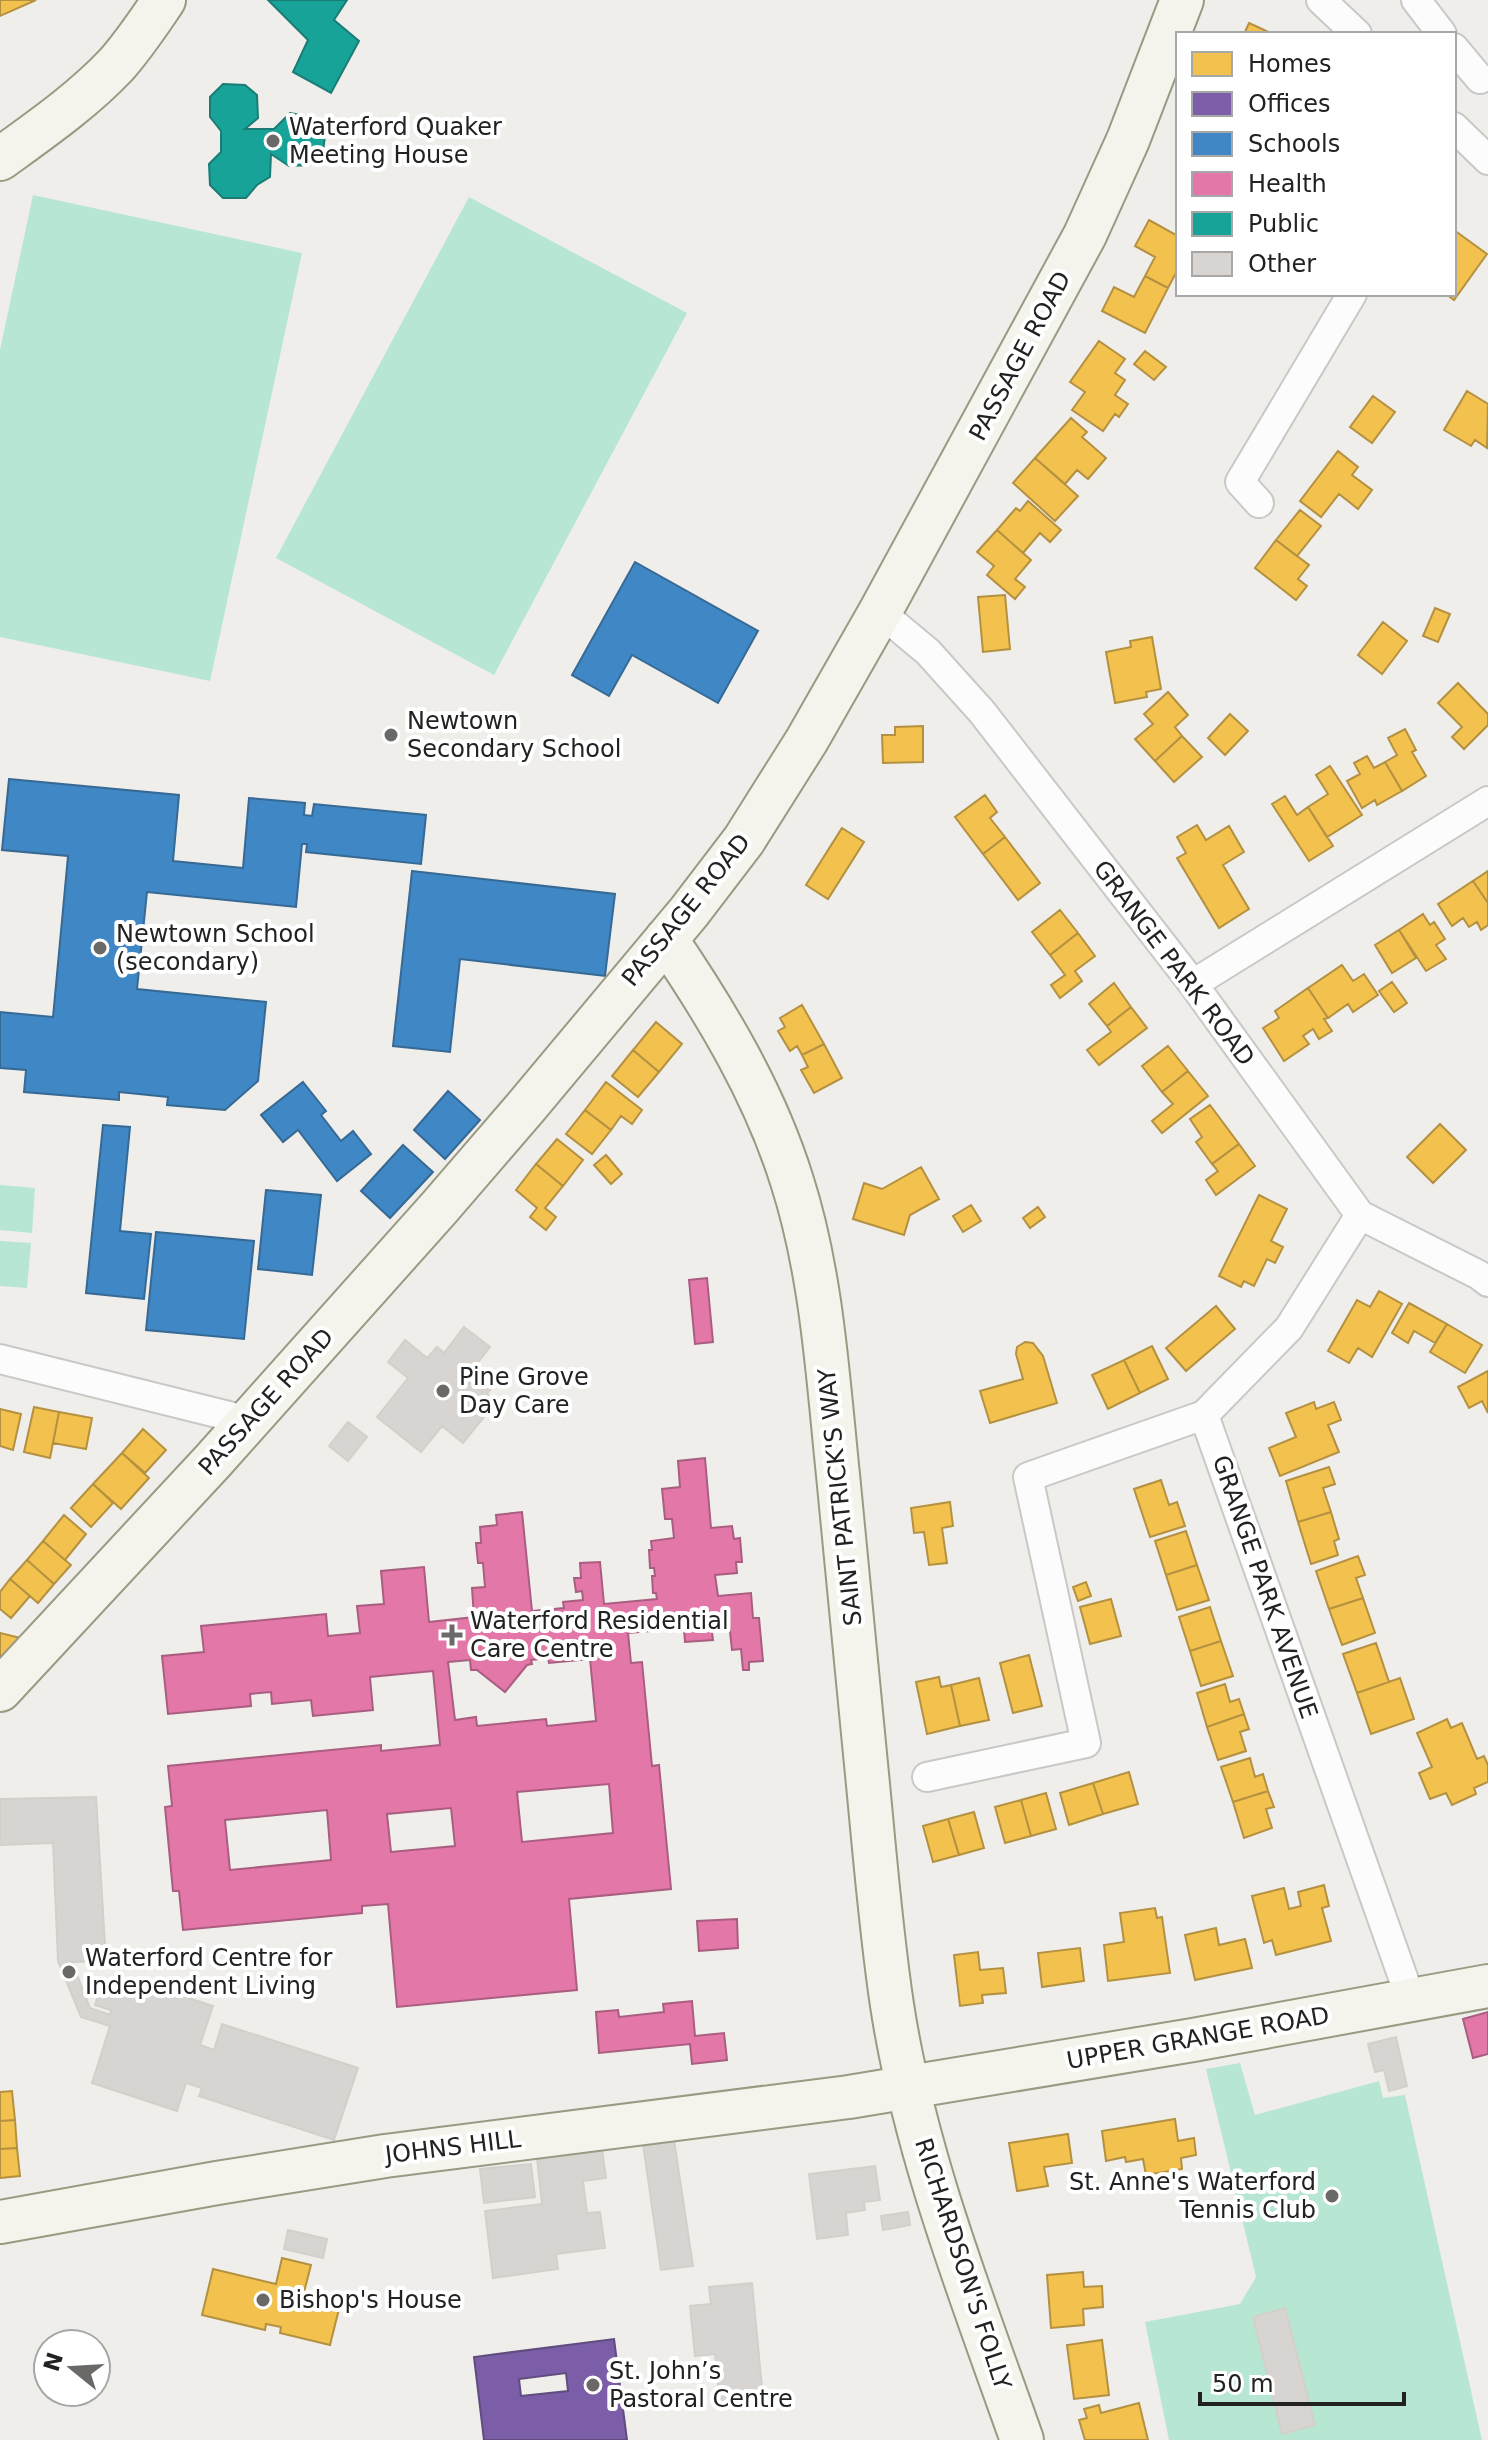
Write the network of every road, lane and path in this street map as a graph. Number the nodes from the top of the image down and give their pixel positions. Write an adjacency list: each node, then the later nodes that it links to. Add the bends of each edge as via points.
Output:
1 (164, 0): 10 (main road, via 105,76)
2 (1182, 0): 14 (main road, PASSAGE ROAD, via 1101,202)
3 (1321, 0): 5 (street)
4 (1416, 0): 6 (street)
5 (1355, 32)
6 (1440, 32)
7 (1456, 50): 8 (street)
8 (1480, 79)
9 (1456, 129): 11 (street)
10 (0, 159)
11 (1488, 160)
12 (1351, 296): 13 (street, via 1240,482)
13 (1259, 503)
14 (880, 612): 16 (main road, PASSAGE ROAD, via 744,840); 17 (street, GRANGE PARK ROAD, via 952,676)
15 (1488, 801): 17 (street)
16 (666, 939): 22 (main road, PASSAGE ROAD, via 526,1107); 27 (main road, SAINT PATRICK'S WAY, via 713,1012 760,1101 804,1224 825,1352 886,1960)
17 (1193, 984): 18 (street, GRANGE PARK ROAD)
18 (1360, 1215): 19 (street, GRANGE PARK ROAD); 21 (street, via 1289,1328)
19 (1488, 1282)
20 (0, 1359): 22 (street)
21 (1204, 1415): 24 (street, via 1028,1477 1086,1743); 26 (street, GRANGE PARK AVENUE)
22 (249, 1421): 23 (main road, PASSAGE ROAD)
23 (0, 1690)
24 (927, 1777)
25 (1488, 1986): 26 (main road, UPPER GRANGE ROAD)
26 (1411, 2000): 27 (main road, UPPER GRANGE ROAD)
27 (908, 2087): 28 (main road, JOHNS HILL, via 385,2156); 29 (main road, RICHARDSON'S FOLLY, via 941,2203)
28 (0, 2222)
29 (1022, 2440)

